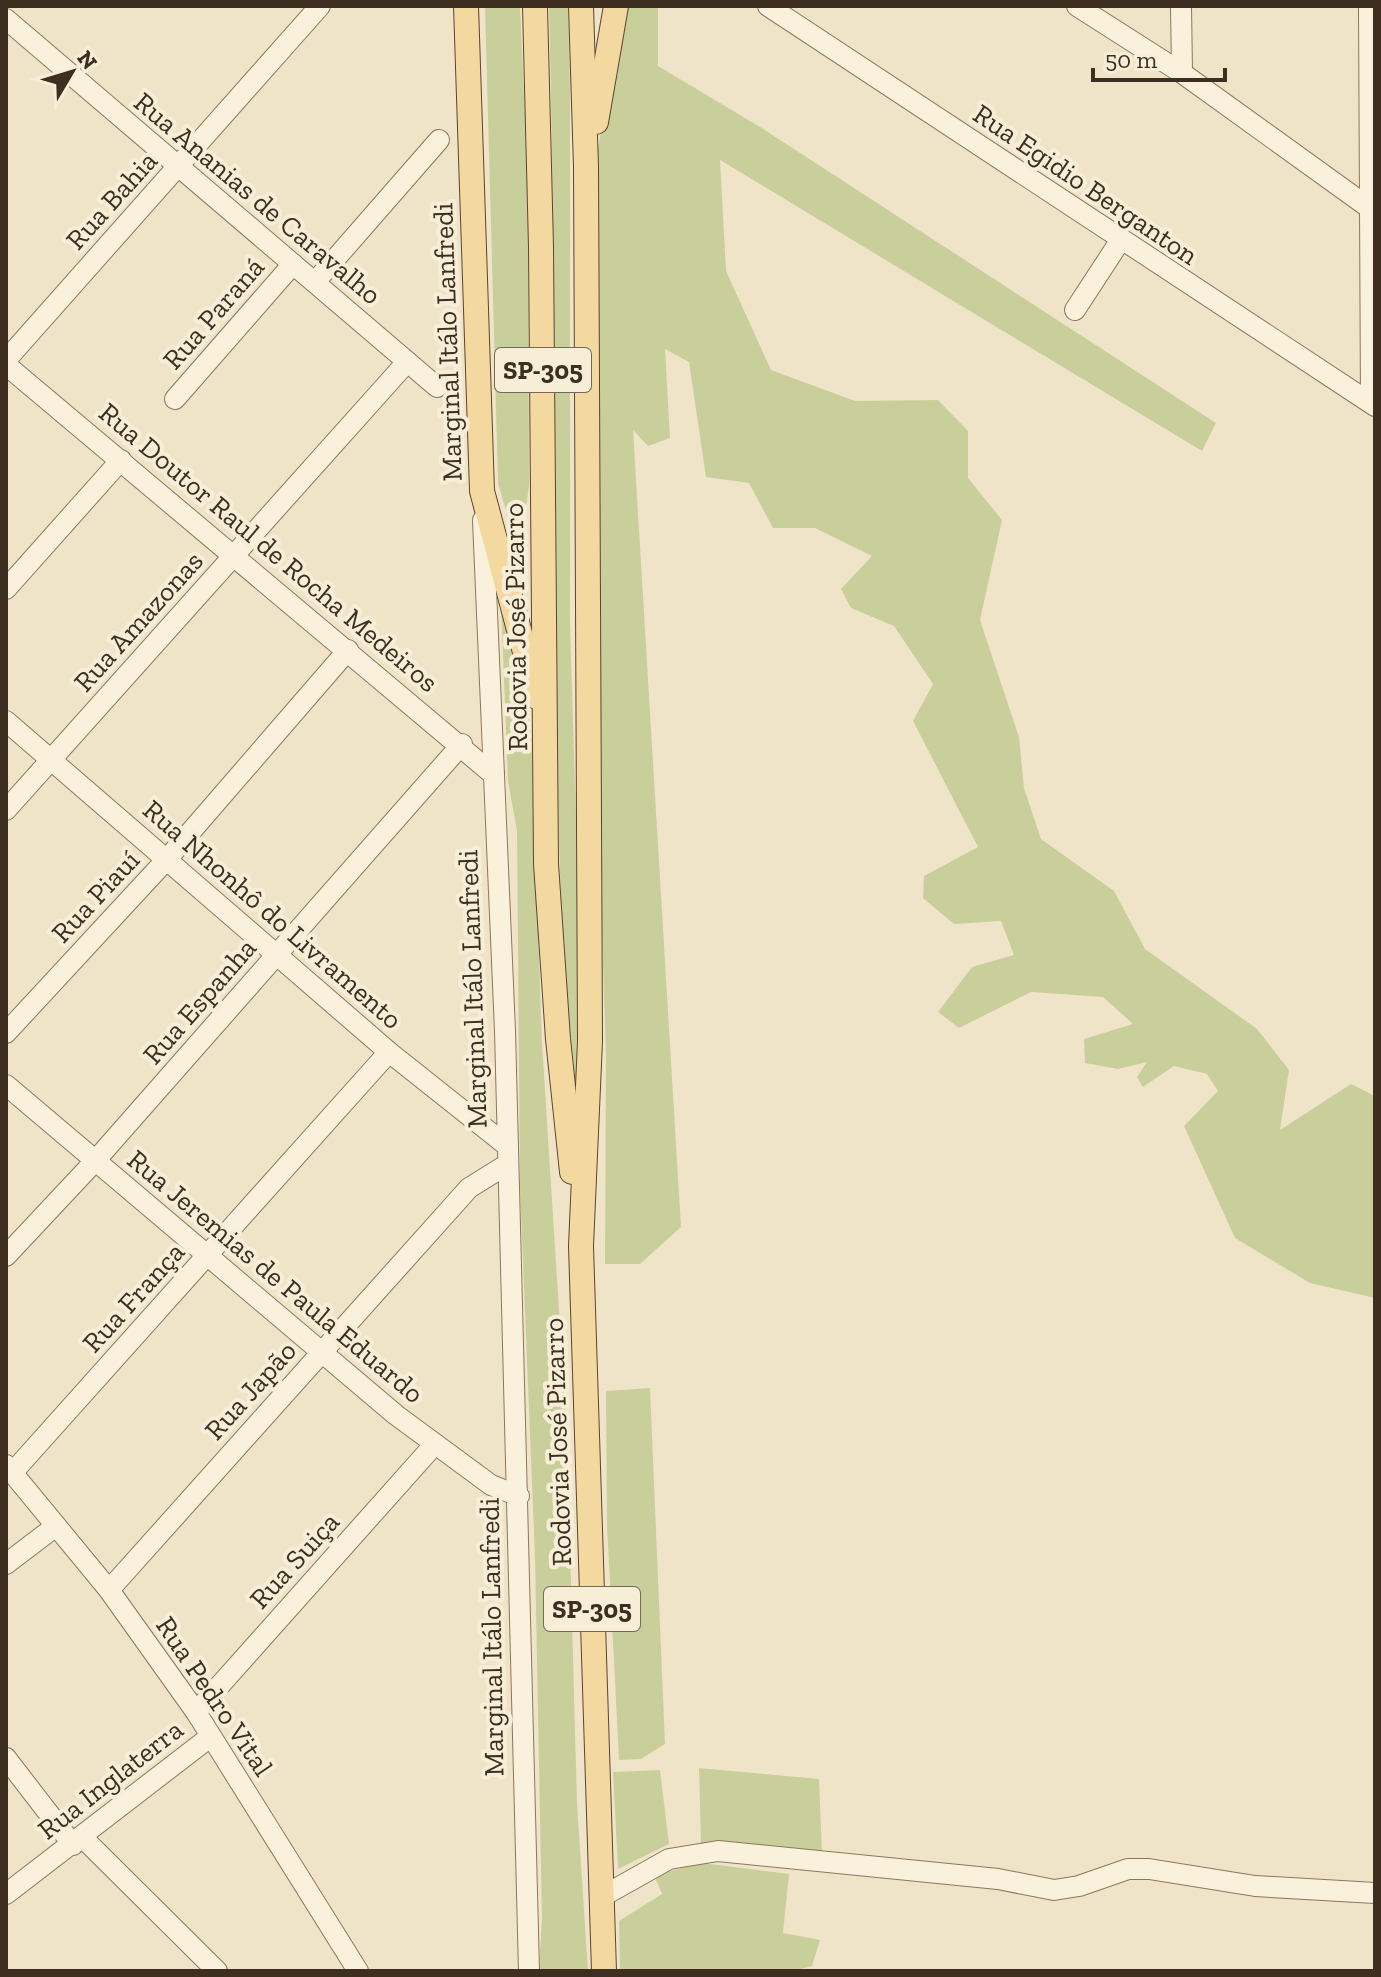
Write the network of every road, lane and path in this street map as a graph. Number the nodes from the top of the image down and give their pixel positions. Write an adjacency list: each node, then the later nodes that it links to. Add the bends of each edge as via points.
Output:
1 (320, 6): 13 (street, Rua Bahia)
2 (466, 6): 26 (main road, Marginal Itálo Lanfredi / SP-305)
3 (535, 6): 31 (main road, Rodovia José Pizarro / SP-305)
4 (581, 6): 14 (main road, Rodovia José Pizarro)
5 (616, 6): 14 (main road)
6 (768, 6): 16 (street, Rua Egidio Berganton)
7 (1077, 6): 11 (street)
8 (1181, 6): 11 (street)
9 (1369, 6): 15 (street)
10 (6, 19): 13 (street, Rua Ananias de Caravalho)
11 (1182, 73): 15 (street)
12 (439, 140): 18 (street)
13 (178, 167): 17 (street, Rua Ananias de Caravalho); 20 (street, Rua Bahia)
14 (586, 167): 43 (main road, Rodovia José Pizarro / SP-305, via 590,1041)
15 (1372, 209): 24 (street)
16 (1120, 241): 19 (street); 24 (street, Rua Egidio Berganton)
17 (293, 264): 18 (street, Rua Ananias de Caravalho); 23 (street, Rua Paraná)
18 (315, 282): 21 (street, Rua Ananias de Caravalho)
19 (1075, 310)
20 (6, 362): 25 (street, Rua Doutor Raul de Rocha Medeiros)
21 (407, 362): 22 (street, Rua Ananias de Caravalho); 27 (street, Rua Amazonas)
22 (437, 387)
23 (175, 399)
24 (1373, 404)
25 (121, 460): 27 (street, Rua Doutor Raul de Rocha Medeiros); 28 (street)
26 (482, 491): 31 (main road); 34 (street, Marginal Itálo Lanfredi / SP-305)
27 (234, 555): 29 (street, Rua Doutor Raul de Rocha Medeiros); 33 (street, Rua Amazonas)
28 (6, 589)
29 (348, 650): 32 (street, Rua Doutor Raul de Rocha Medeiros); 36 (street, Rua Piauí)
30 (6, 721): 33 (street, Rua Nhonhô do Livramento)
31 (546, 734): 43 (main road, Rodovia José Pizarro / SP-305, via 546,864 555,1007)
32 (462, 744): 34 (street, Rua Doutor Raul de Rocha Medeiros); 37 (street, Rua Espanha)
33 (51, 759): 35 (street, Rua Amazonas); 36 (street, Rua Nhonhô do Livramento)
34 (494, 775): 41 (street, Marginal Itálo Lanfredi / SP-305)
35 (6, 810)
36 (168, 858): 37 (street, Rua Nhonhô do Livramento); 38 (street, Rua Piauí)
37 (278, 953): 39 (street, Rua Nhonhô do Livramento); 42 (street, Rua Espanha)
38 (6, 1033)
39 (389, 1052): 41 (street, Rua Nhonhô do Livramento); 45 (street, Rua França)
40 (6, 1085): 42 (street, Rua Jeremias de Paula Eduardo)
41 (506, 1155): 46 (street, Rua Japão, via 469,1188); 49 (street, Marginal Itálo Lanfredi)
42 (95, 1161): 44 (street, Rua Espanha); 45 (street, Rua Jeremias de Paula Eduardo)
43 (581, 1246): 59 (main road, Rodovia José Pizarro / SP-305)
44 (6, 1256)
45 (208, 1257): 46 (street, Rua Jeremias de Paula Eduardo); 48 (street, Rua França)
46 (320, 1353): 47 (street, Rua Jeremias de Paula Eduardo); 52 (street, Rua Japão)
47 (434, 1445): 49 (street, Rua Jeremias de Paula Eduardo, via 491,1485); 53 (street, Rua Suiça)
48 (9, 1468): 50 (street, Rua Pedro Vital)
49 (519, 1496): 62 (street, Marginal Itálo Lanfredi)
50 (56, 1526): 51 (street); 52 (street, Rua Pedro Vital)
51 (6, 1564)
52 (109, 1590): 53 (street, Rua Pedro Vital)
53 (196, 1712): 54 (street, Rua Pedro Vital)
54 (210, 1737): 56 (street, Rua Inglaterra); 61 (street, Rua Pedro Vital)
55 (6, 1758): 56 (street)
56 (78, 1841): 58 (street, Rua Inglaterra); 60 (street)
57 (1375, 1893): 59 (street, via 1255,1886 1149,1869 1128,1869 1054,1890 998,1879 718,1851 669,1859)
58 (6, 1894)
59 (603, 1896): 63 (main road, Rodovia José Pizarro / SP-305)
60 (217, 1971)
61 (358, 1971)
62 (529, 1971)
63 (604, 1971)

